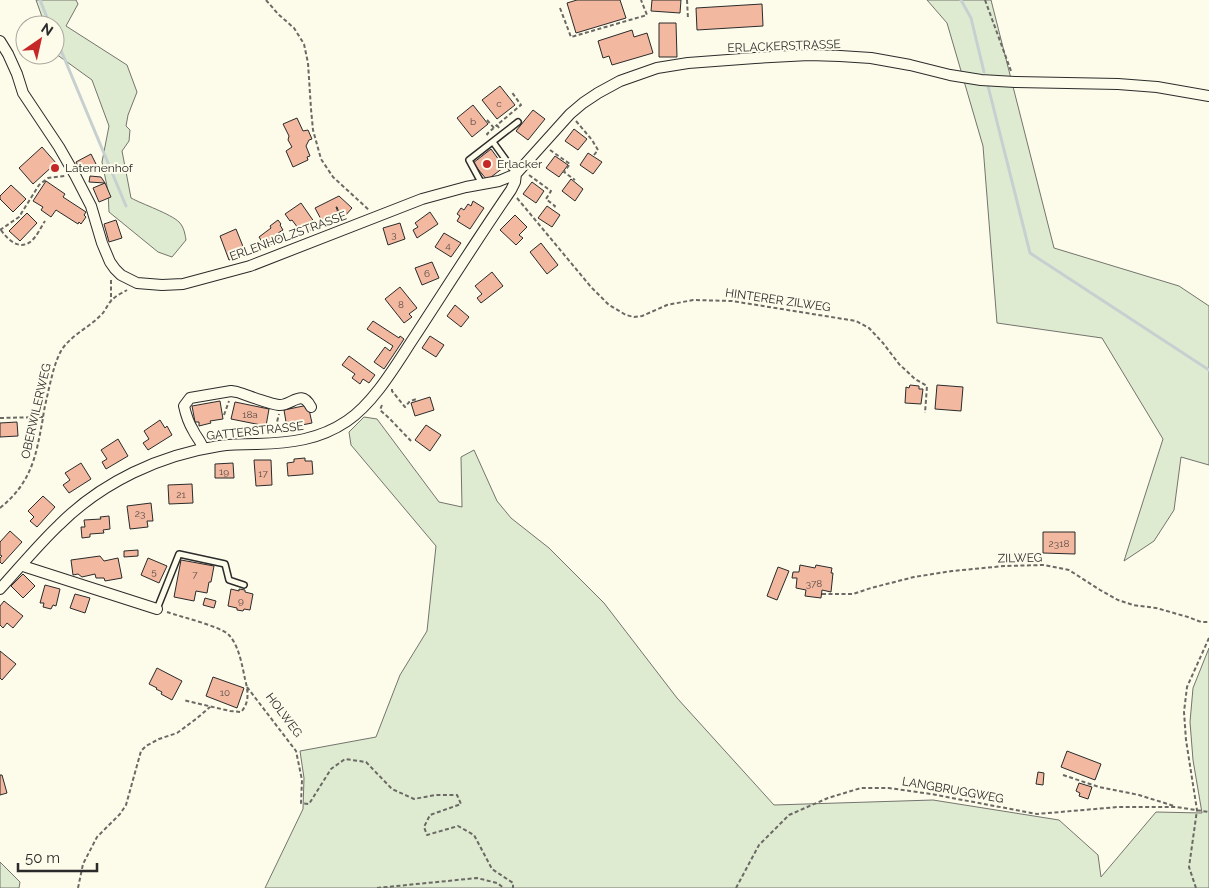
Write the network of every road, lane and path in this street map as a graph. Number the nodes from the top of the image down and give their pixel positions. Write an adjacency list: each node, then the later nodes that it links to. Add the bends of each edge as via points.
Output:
1 (266, 0): 27 (path, via 294,28 304,44 313,130 322,159 333,177)
2 (641, 0): 5 (path, via 647,14 571,37)
3 (687, 0): 6 (path)
4 (985, 0): 8 (path)
5 (560, 8)
6 (688, 19)
7 (0, 41): 22 (street, ERLENHOLZSTRASSE, via 23,93)
8 (1015, 82): 10 (street, ERLACKERSTRASSE, via 1118,84); 13 (street, ERLACKERSTRASSE, via 981,80 871,58 840,56 688,63 657,68 620,81 583,103)
9 (510, 91): 14 (path, via 521,105)
10 (1209, 96)
11 (487, 120): 15 (path)
12 (518, 122): 18 (lane)
13 (561, 124): 19 (street, ERLACKERSTRASSE); 20 (path, via 565,127 576,121 598,150)
14 (497, 125): 15 (path); 16 (path)
15 (494, 128): 17 (path)
16 (501, 130)
17 (487, 134)
18 (493, 142): 21 (lane); 24 (lane, via 469,160)
19 (542, 144): 21 (street, ERLACKERSTRASSE); 23 (path, via 570,164 564,172)
20 (594, 155)
21 (519, 171): 24 (street, ERLENHOLZSTRASSE, via 499,181); 25 (street, GATTERSTRASSE); 26 (path, via 551,190 546,199 555,206)
22 (75, 175): 29 (path, via 48,178 39,185 19,217); 30 (street, ERLENHOLZSTRASSE, via 91,206)
23 (575, 180)
24 (482, 184): 27 (street, ERLENHOLZSTRASSE, via 422,199)
25 (511, 190): 38 (path, HINTERER ZILWEG, via 591,288 626,315 642,316 667,305 693,300 732,301 856,321 869,328 899,364 927,386); 45 (street, GATTERSTRASSE, via 385,380 359,411 331,430 307,439)
26 (553, 208)
27 (377, 216): 31 (street, ERLENHOLZSTRASSE, via 250,266 183,284)
28 (45, 221): 29 (path, via 35,237 22,245 14,244)
29 (0, 230)
30 (110, 262): 31 (street, ERLENHOLZSTRASSE, via 121,275); 32 (path)
31 (137, 283): 32 (path, OBERWILERWEG)
32 (112, 300): 40 (path, OBERWILERWEG, via 102,314 71,339 60,353)
33 (393, 387): 34 (path, via 392,391 405,406)
34 (417, 399)
35 (382, 405): 44 (path, via 380,410)
36 (311, 406): 45 (street, via 302,398 280,406 230,391 190,398 184,406)
37 (226, 412): 39 (path)
38 (925, 413)
39 (224, 415)
40 (43, 417): 42 (path); 46 (path, OBERWILERWEG, via 40,439 27,477)
41 (278, 417): 43 (path)
42 (0, 418)
43 (274, 436)
44 (411, 441)
45 (203, 449): 47 (street, GATTERSTRASSE, via 143,468 103,489 60,524)
46 (0, 508)
47 (22, 565): 49 (street, GATTERSTRASSE); 51 (street)
48 (244, 585): 51 (lane, via 229,580 225,564 179,554)
49 (0, 589)
50 (822, 594): 52 (path, ZILWEG, via 854,594 914,577 952,572 1004,566 1044,566 1069,570 1118,600)
51 (157, 609): 54 (path, HOLWEG, via 218,628 228,635 242,662)
52 (1209, 622)
53 (1209, 638): 59 (path, via 1187,687 1184,712)
54 (247, 687): 56 (path, HOLWEG, via 248,701 241,712); 65 (path, HOLWEG, via 296,751 302,780 301,803 308,804 331,769 345,759 366,762 392,789 414,799 458,795 461,804 430,815 424,827 427,835 458,826 474,835 492,869 513,883)
55 (183, 700): 56 (path, HOLWEG)
56 (210, 707): 62 (path, via 177,732 146,746 141,752 126,805 97,837 83,864)
57 (1063, 775): 58 (path)
58 (1176, 807): 59 (path, LANGBRUGGWEG); 66 (path, LANGBRUGGWEG, via 1118,807 1037,814 922,792 861,788 828,798 789,816 759,845)
59 (1197, 810): 60 (path, LANGBRUGGWEG); 67 (path, via 1189,867)
60 (1209, 812)
61 (399, 887): 63 (path); 64 (path, via 477,878)
62 (78, 888)
63 (376, 888)
64 (504, 888)
65 (513, 888)
66 (736, 888)
67 (1196, 888)

